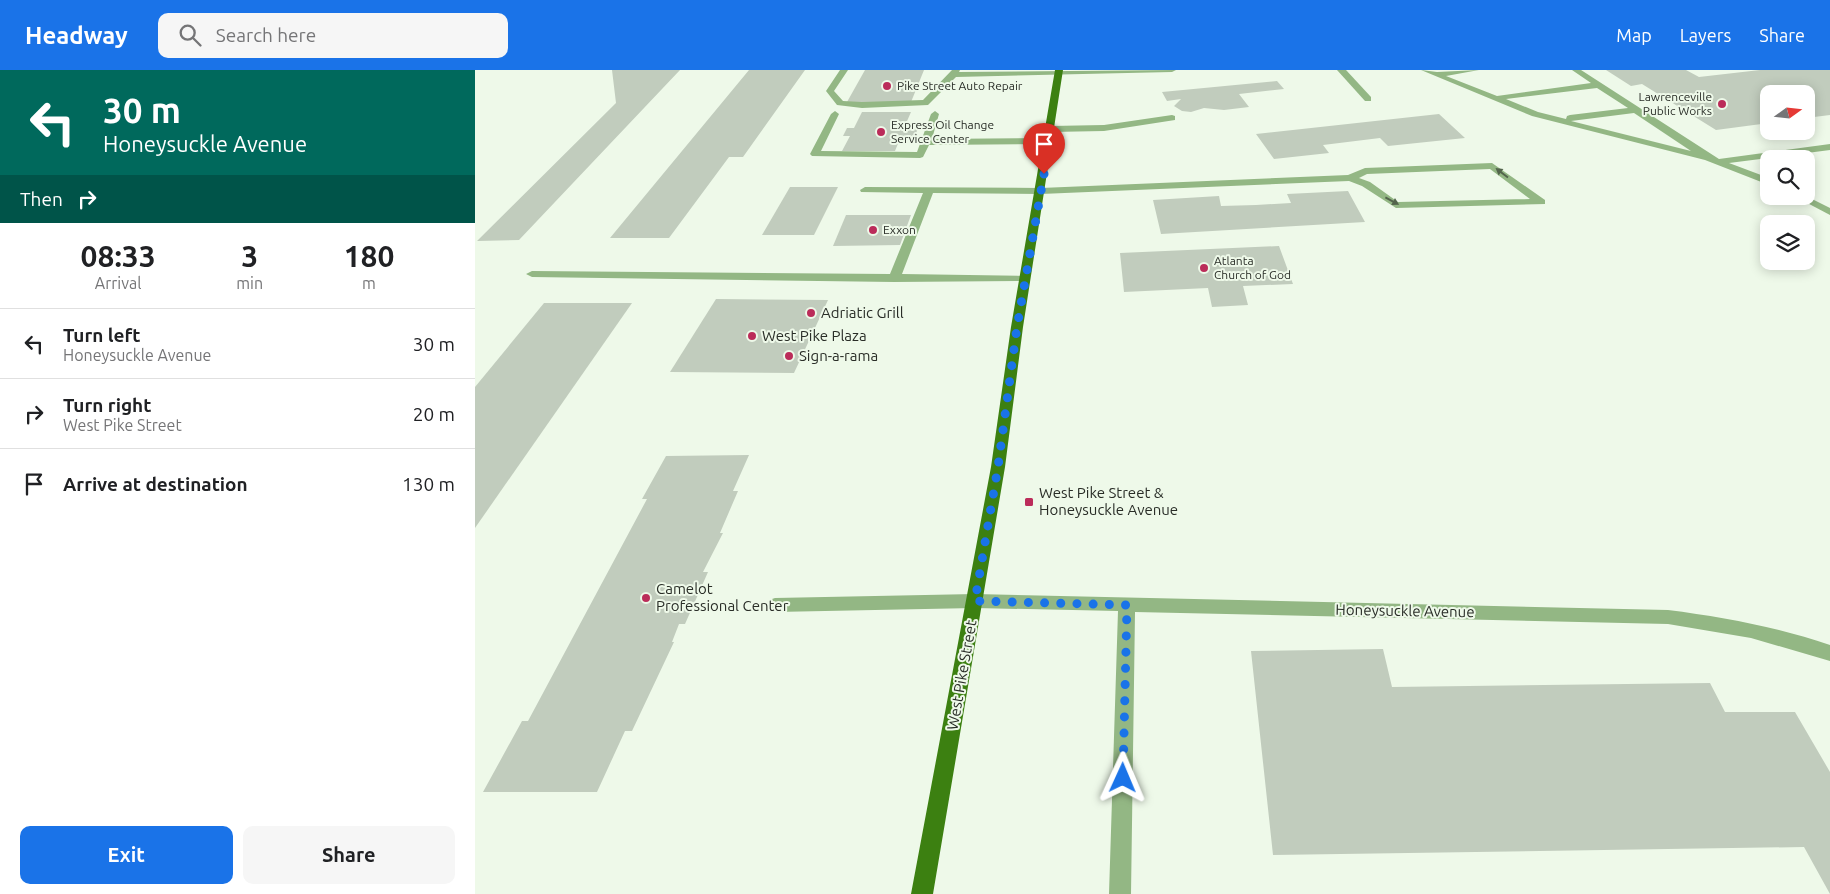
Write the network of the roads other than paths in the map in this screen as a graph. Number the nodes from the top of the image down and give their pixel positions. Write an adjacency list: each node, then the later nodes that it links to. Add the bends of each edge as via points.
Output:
1 (844, 70): 7 (street, via 830,91 840,102 862,106 925,104)
2 (1171, 70): 8 (street)
3 (1341, 70): 12 (street)
4 (1425, 70): 9 (street)
5 (1475, 70): 9 (street)
6 (1576, 70): 10 (street)
7 (955, 72): 8 (street)
8 (1059, 72): 18 (main road, West Pike Street)
9 (1437, 74): 11 (street)
10 (1598, 85): 11 (street); 13 (street)
11 (1496, 98): 17 (street)
12 (1368, 99)
13 (1636, 110): 17 (street); 22 (street)
14 (835, 114): 20 (street, via 815,154 920,155)
15 (935, 114): 20 (street)
16 (1172, 118): 18 (street, via 1104,128)
17 (1560, 120): 22 (street)
18 (1051, 129): 19 (main road, West Pike Street)
19 (1049, 141): 20 (street); 28 (main road, West Pike Street)
20 (926, 142)
21 (1830, 146): 23 (street)
22 (1708, 158): 23 (street)
23 (1721, 162): 25 (street)
24 (1350, 178): 24 (street, one-way to 24, via 1366,184 1396,205 1541,202 1492,166 1365,171); 28 (street)
25 (1760, 178)
26 (865, 190): 27 (street)
27 (929, 190): 28 (street); 32 (street)
28 (1041, 191): 33 (main road, West Pike Street)
29 (1815, 204): 30 (street)
30 (1830, 212)
31 (533, 274): 32 (street)
32 (894, 279): 33 (street)
33 (1026, 279): 34 (main road, West Pike Street)
34 (975, 601): 35 (street, Honeysuckle Avenue); 36 (street, Honeysuckle Avenue); 38 (main road, West Pike Street)
35 (775, 605)
36 (1127, 605): 37 (street, Honeysuckle Avenue, via 1668,617 1729,624 1799,641); 39 (street)
37 (1830, 653)
38 (922, 894)
39 (1119, 894)

